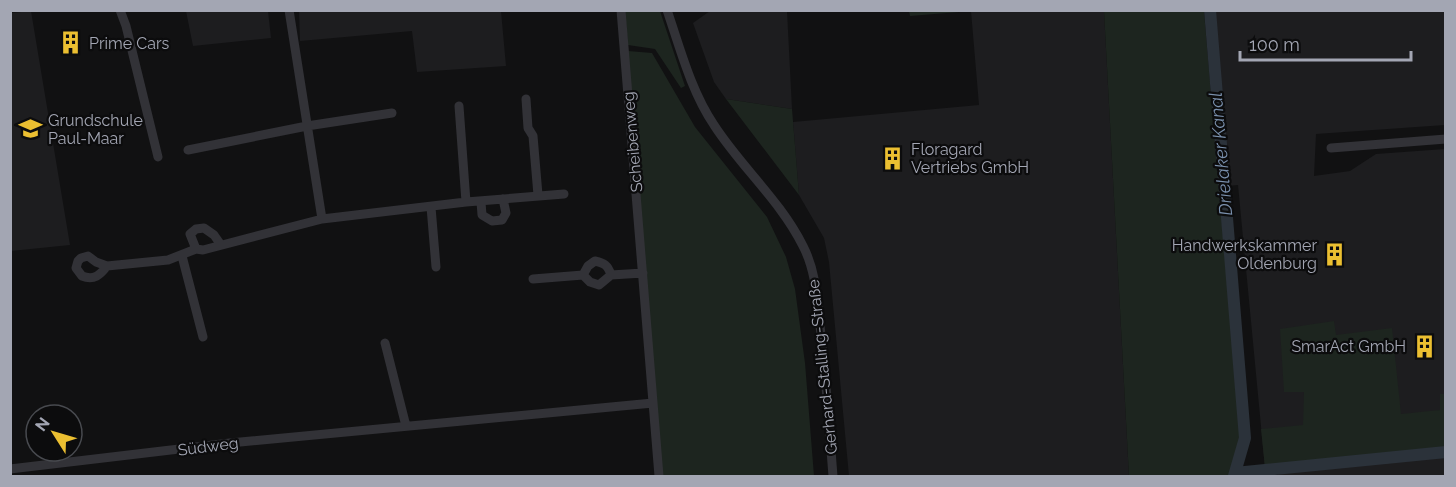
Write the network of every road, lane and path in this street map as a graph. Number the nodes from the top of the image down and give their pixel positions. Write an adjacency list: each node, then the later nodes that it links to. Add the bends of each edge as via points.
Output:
1 (120, 10): 12 (street)
2 (289, 10): 8 (street)
3 (621, 10): 25 (street, Scheibenweg)
4 (667, 10): 35 (street, Gerhard-Stalling-Straße, via 704,108 733,153 781,208 804,247 815,281)
5 (526, 99): 14 (street)
6 (459, 106): 16 (street)
7 (392, 113): 8 (street)
8 (307, 126): 11 (street); 19 (street)
9 (1446, 139): 10 (street)
10 (1331, 148)
11 (188, 150)
12 (158, 157)
13 (564, 194): 14 (street)
14 (538, 195): 15 (street)
15 (503, 199): 17 (street); 17 (street, via 506,213 502,220 492,221 482,215)
16 (466, 202): 17 (street); 18 (street)
17 (481, 202)
18 (431, 207): 19 (street); 24 (street)
19 (322, 219): 20 (street)
20 (221, 245): 21 (street); 21 (street, via 204,228 196,229 190,234)
21 (196, 249): 22 (street)
22 (182, 256): 23 (street); 29 (street)
23 (107, 266)
24 (436, 267)
25 (643, 273): 27 (street); 31 (street, Scheibenweg)
26 (583, 275): 27 (street, via 599,285); 27 (street, via 595,261 609,268); 28 (street)
27 (611, 275)
28 (533, 279)
29 (203, 337)
30 (385, 343): 32 (street)
31 (653, 403): 32 (street, Südweg); 34 (street, Scheibenweg)
32 (406, 426): 33 (street, Südweg)
33 (10, 469)
34 (659, 477)
35 (833, 477)

